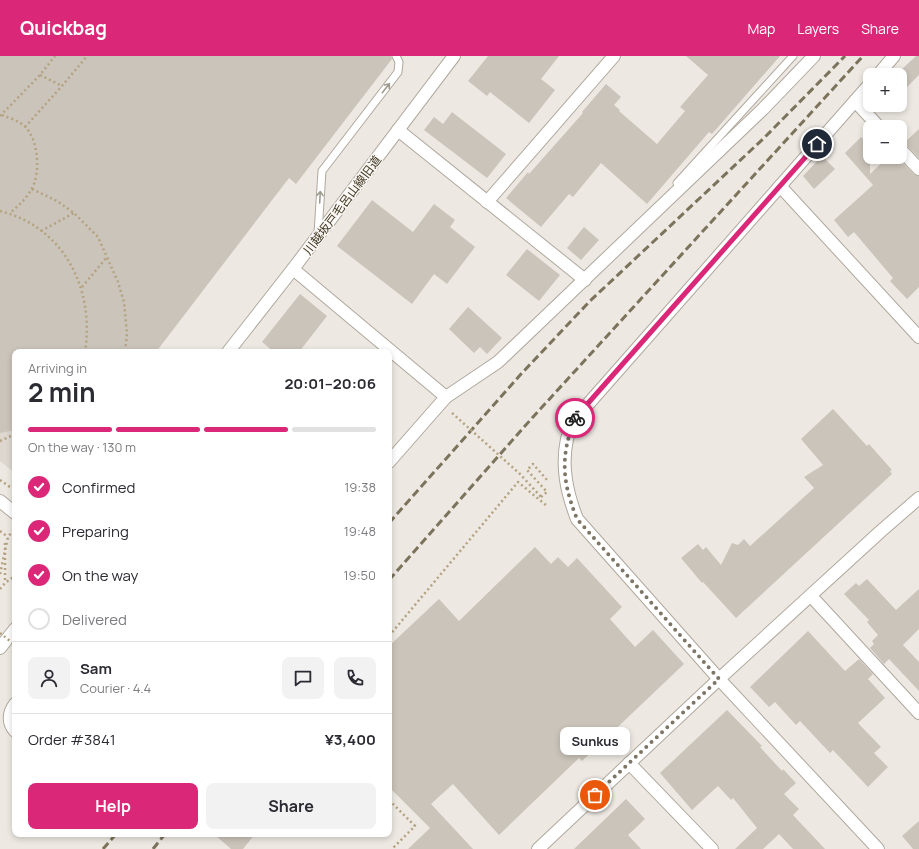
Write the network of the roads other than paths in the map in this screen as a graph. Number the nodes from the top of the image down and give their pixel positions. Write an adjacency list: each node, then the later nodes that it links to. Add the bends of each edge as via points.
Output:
1 (396, 56): 16 (lane, one-way to 1, via 322,171 398,72 399,62)
2 (454, 56): 11 (street, 川越坂戸毛呂山線旧道)
3 (614, 56): 15 (street)
4 (793, 56): 17 (lane)
5 (814, 56): 17 (street, via 763,109)
6 (894, 56): 7 (street)
7 (884, 68)
8 (863, 92): 9 (street)
9 (855, 101): 10 (street); 14 (street)
10 (873, 120)
11 (398, 130): 15 (street); 16 (street, 川越坂戸毛呂山線旧道)
12 (907, 156): 13 (street)
13 (919, 169)
14 (780, 186): 20 (street); 32 (street, via 575,418 564,458 569,500 577,519)
15 (487, 202): 19 (street)
16 (318, 236): 18 (street, 川越坂戸毛呂山線旧道)
17 (626, 240): 19 (street)
18 (293, 269): 21 (street, 川越坂戸毛呂山線旧道); 22 (street)
19 (585, 280): 24 (street, via 498,362)
20 (919, 337)
21 (230, 349)
22 (389, 349)
23 (392, 352): 24 (street)
24 (446, 397): 25 (street)
25 (392, 459)
26 (919, 498): 29 (street)
27 (0, 502): 28 (street)
28 (12, 511)
29 (812, 596): 32 (street); 34 (street)
30 (12, 633): 31 (street)
31 (0, 648)
32 (719, 679): 36 (street); 39 (street)
33 (12, 708): 35 (street)
34 (919, 713)
35 (12, 727)
36 (629, 763): 37 (street); 38 (street)
37 (538, 849)
38 (712, 849)
39 (878, 849)

